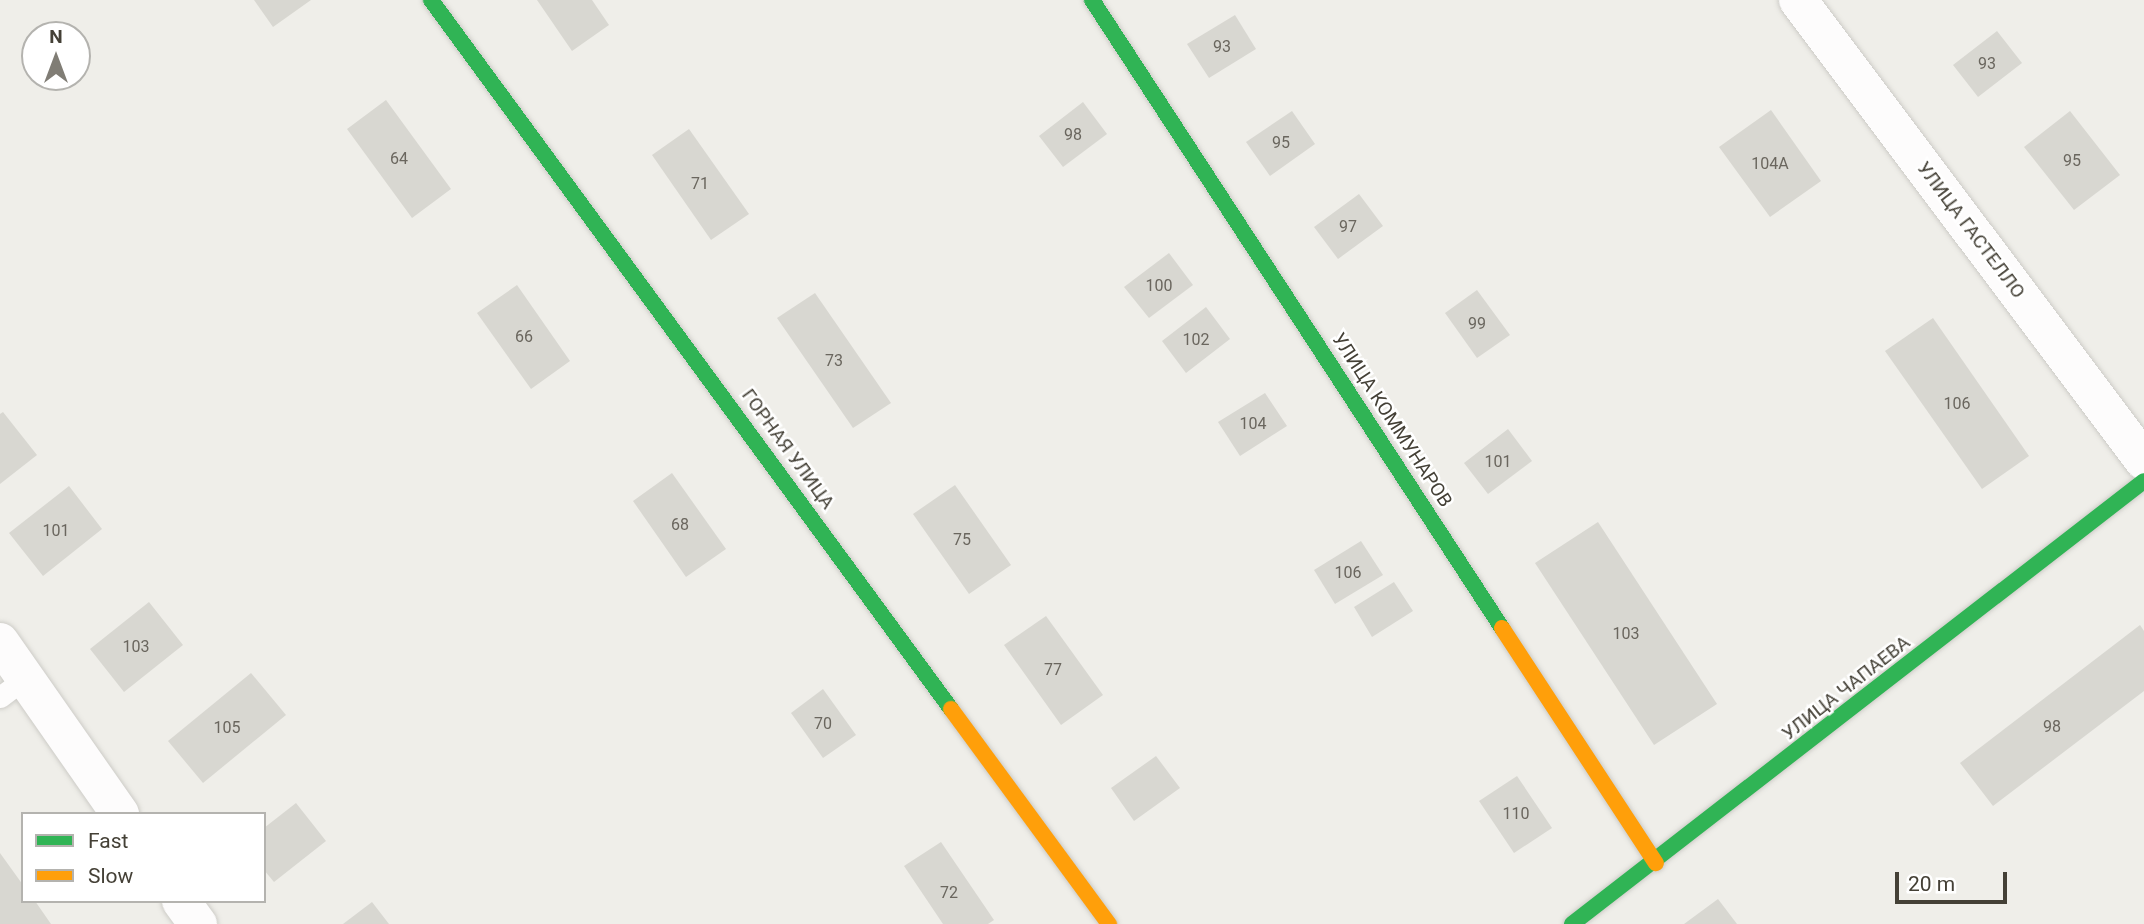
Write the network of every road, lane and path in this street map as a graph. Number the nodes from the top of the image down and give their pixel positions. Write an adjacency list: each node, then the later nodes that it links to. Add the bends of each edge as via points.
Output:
1 (431, 0): 12 (street, ГОРНАЯ УЛИЦА)
2 (1092, 0): 9 (street, УЛИЦА КОММУНАРОВ)
3 (1798, 0): 4 (street, УЛИЦА ГАСТЕЛЛО)
4 (2144, 461)
5 (2144, 481): 9 (street, УЛИЦА ЧАПАЕВА)
6 (0, 642): 7 (street)
7 (13, 688): 8 (street)
8 (118, 812)
9 (1656, 863): 13 (street, УЛИЦА ЧАПАЕВА)
10 (182, 903): 11 (street)
11 (198, 924)
12 (1109, 924)
13 (1572, 924)

